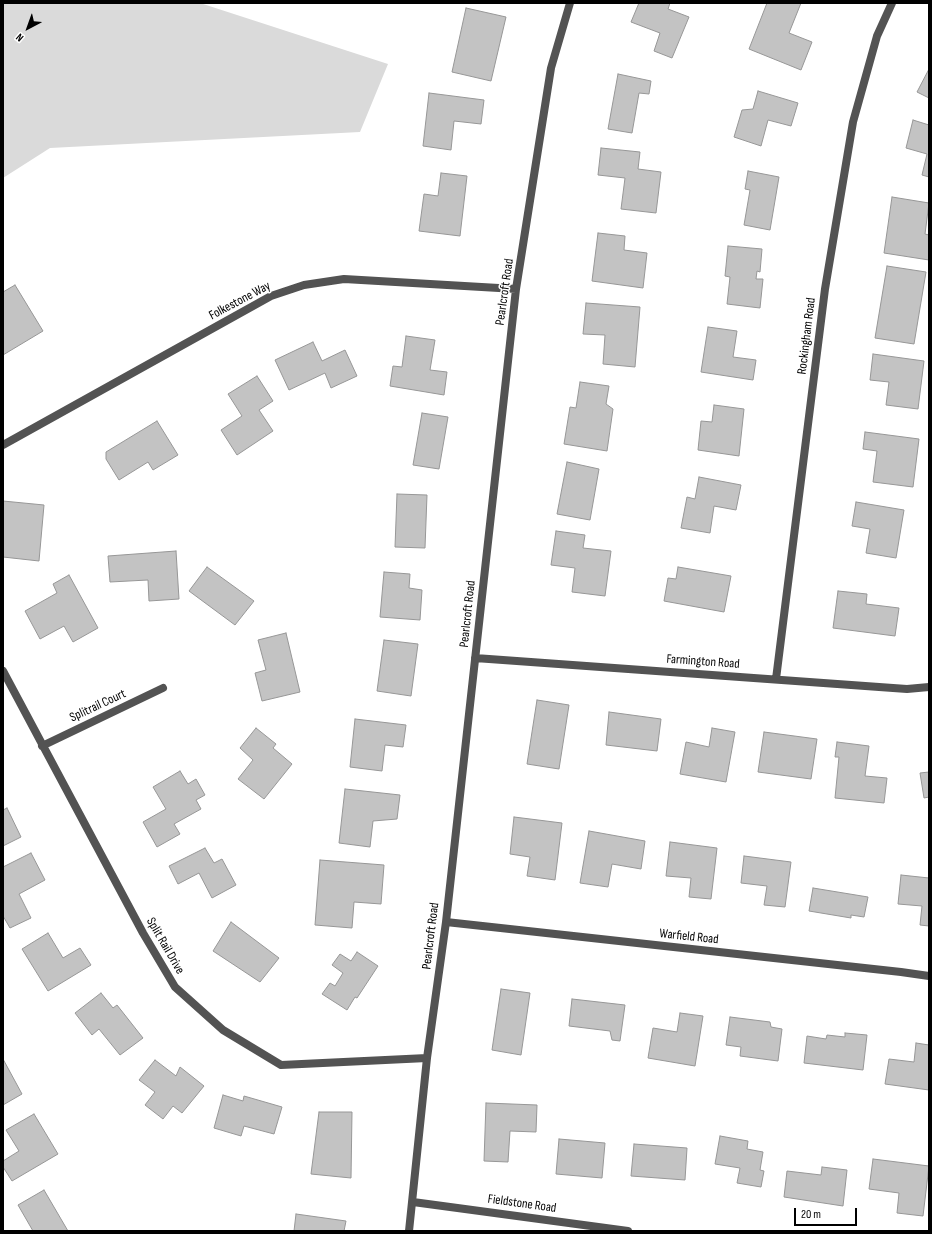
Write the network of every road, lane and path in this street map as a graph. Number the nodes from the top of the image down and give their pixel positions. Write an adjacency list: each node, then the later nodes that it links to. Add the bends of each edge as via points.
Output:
1 (570, 3): 3 (street, Pearlcroft Road, via 551,68)
2 (892, 3): 7 (street, Rockingham Road, via 876,36 853,122 825,288)
3 (516, 289): 4 (street, Folkestone Way, via 344,279 304,285 271,296); 5 (street, Pearlcroft Road)
4 (3, 445)
5 (475, 658): 7 (street, Farmington Road); 11 (street, Pearlcroft Road)
6 (3, 671): 10 (street, Split Rail Drive)
7 (776, 679): 8 (street, Farmington Road, via 908,689)
8 (929, 687)
9 (163, 688): 10 (street, Splitrail Court)
10 (42, 746): 13 (street, Split Rail Drive, via 175,987 223,1030 281,1066)
11 (446, 922): 12 (street, Warfield Road); 13 (street, Pearlcroft Road)
12 (929, 976)
13 (427, 1058): 14 (street, Pearlcroft Road)
14 (413, 1202): 15 (street, Pearlcroft Road); 16 (street, Fieldstone Road)
15 (409, 1231)
16 (628, 1231)

